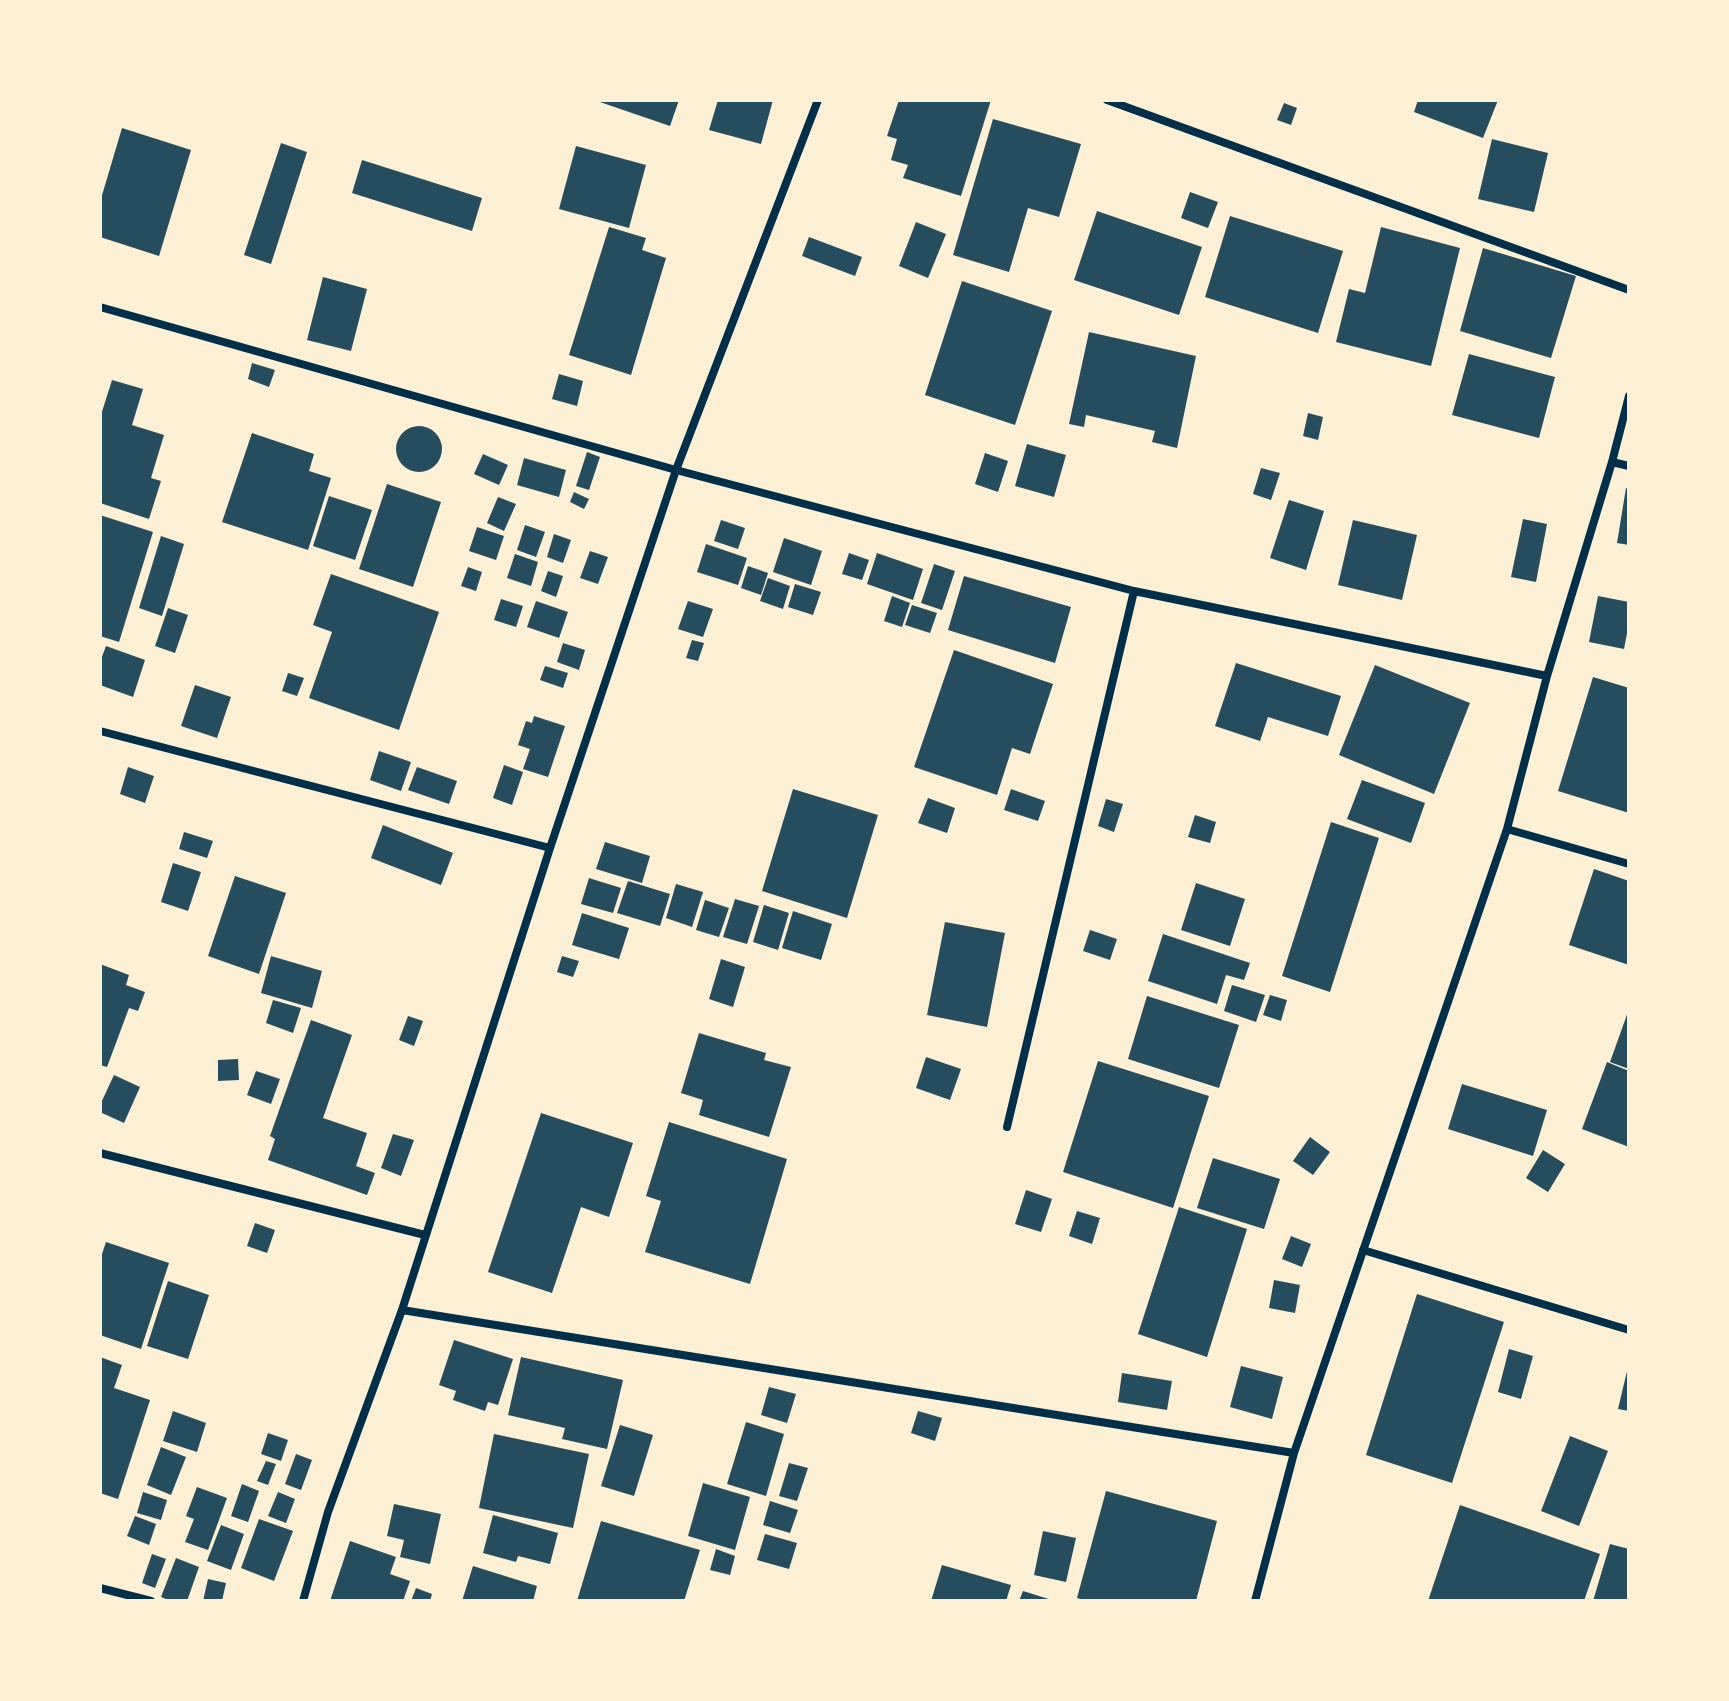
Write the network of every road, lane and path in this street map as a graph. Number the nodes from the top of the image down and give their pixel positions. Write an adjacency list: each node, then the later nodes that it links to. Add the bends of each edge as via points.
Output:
1 (818, 100): 8 (street)
2 (1107, 100): 3 (street)
3 (1629, 290)
4 (100, 307): 8 (street)
5 (1629, 396): 6 (street)
6 (1612, 462): 7 (street); 10 (street)
7 (1629, 466)
8 (676, 470): 9 (street); 13 (street)
9 (1134, 591): 10 (street); 15 (street)
10 (1547, 676): 12 (street)
11 (100, 731): 13 (street)
12 (1507, 829): 14 (street); 18 (street)
13 (550, 848): 17 (street)
14 (1629, 864)
15 (1007, 1127)
16 (100, 1153): 17 (street)
17 (425, 1235): 19 (street)
18 (1363, 1250): 20 (street); 21 (street)
19 (402, 1310): 21 (street); 24 (street, via 328,1512)
20 (1629, 1330)
21 (1294, 1453): 25 (street)
22 (100, 1588): 23 (street)
23 (151, 1601)
24 (303, 1601)
25 (1255, 1601)

